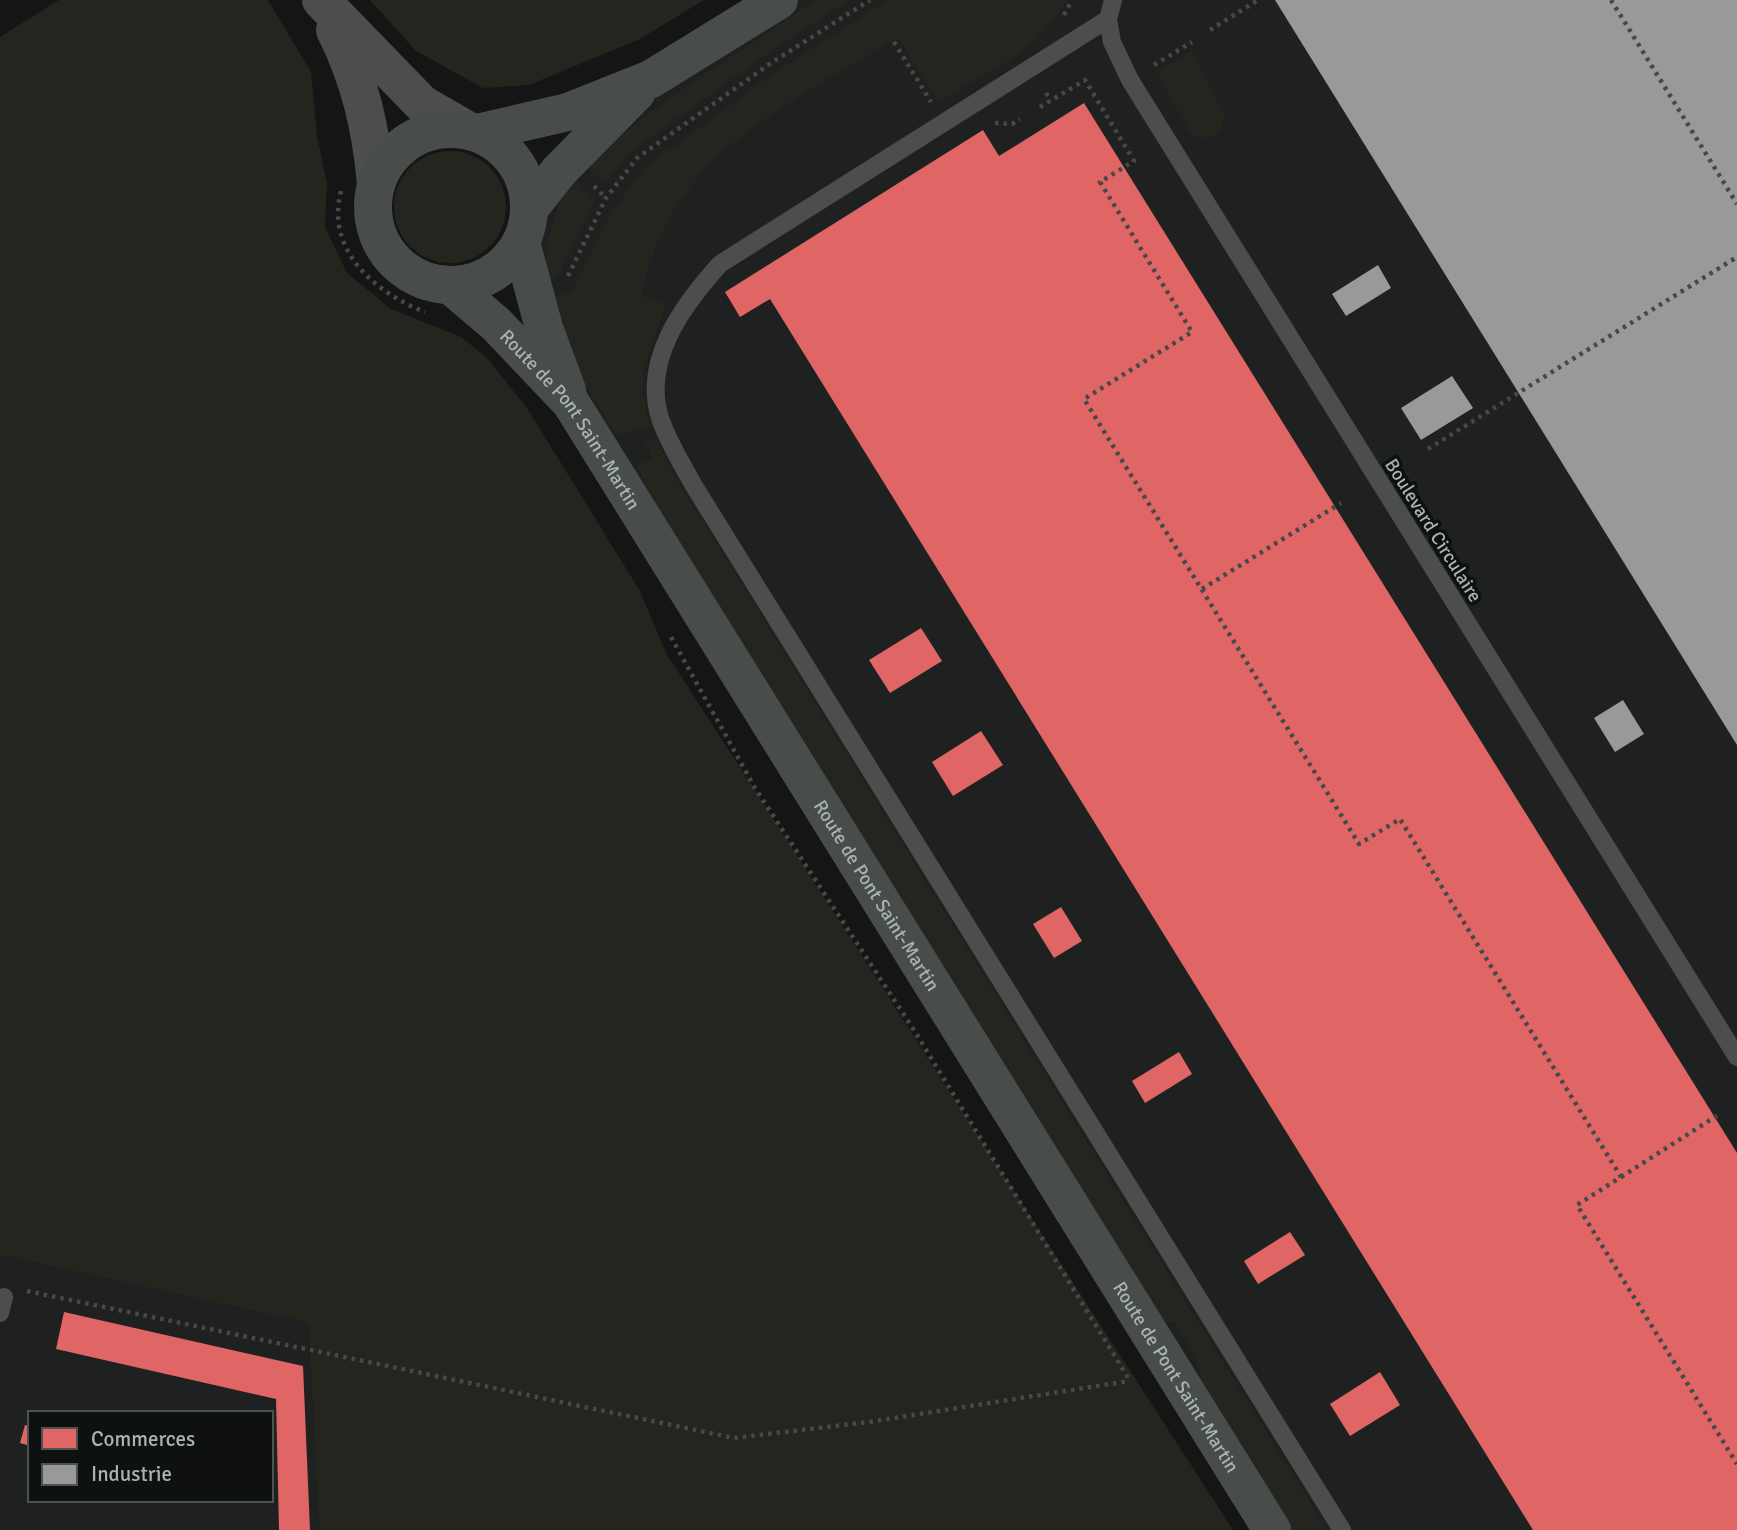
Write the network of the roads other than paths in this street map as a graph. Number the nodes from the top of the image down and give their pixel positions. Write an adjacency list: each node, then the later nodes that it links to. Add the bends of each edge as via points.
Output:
1 (320, 0): 6 (street, via 422,104); 7 (street, via 353,67 372,137)
2 (779, 0): 5 (main road)
3 (1113, 0): 4 (lane)
4 (1108, 19): 11 (lane, Boulevard Circulaire, via 1112,42 1130,80); 13 (lane, via 720,264 672,327 663,349 656,395 660,418 694,486)
5 (650, 79): 6 (main road, via 568,112); 8 (main road, via 559,171)
6 (472, 132): 7 (main road, via 432,132 407,142 386,163); 8 (main road, via 498,145 520,170)
7 (376, 184): 9 (main road, via 373,219 387,253 417,278)
8 (525, 225): 9 (main road, via 509,259 492,273); 10 (main road, via 544,328)
9 (450, 285): 10 (main road, Route de Pont Saint-Martin, via 496,324)
10 (571, 403): 12 (main road, Route de Pont Saint-Martin)
11 (1737, 1058)
12 (1272, 1530)
13 (1342, 1530)

